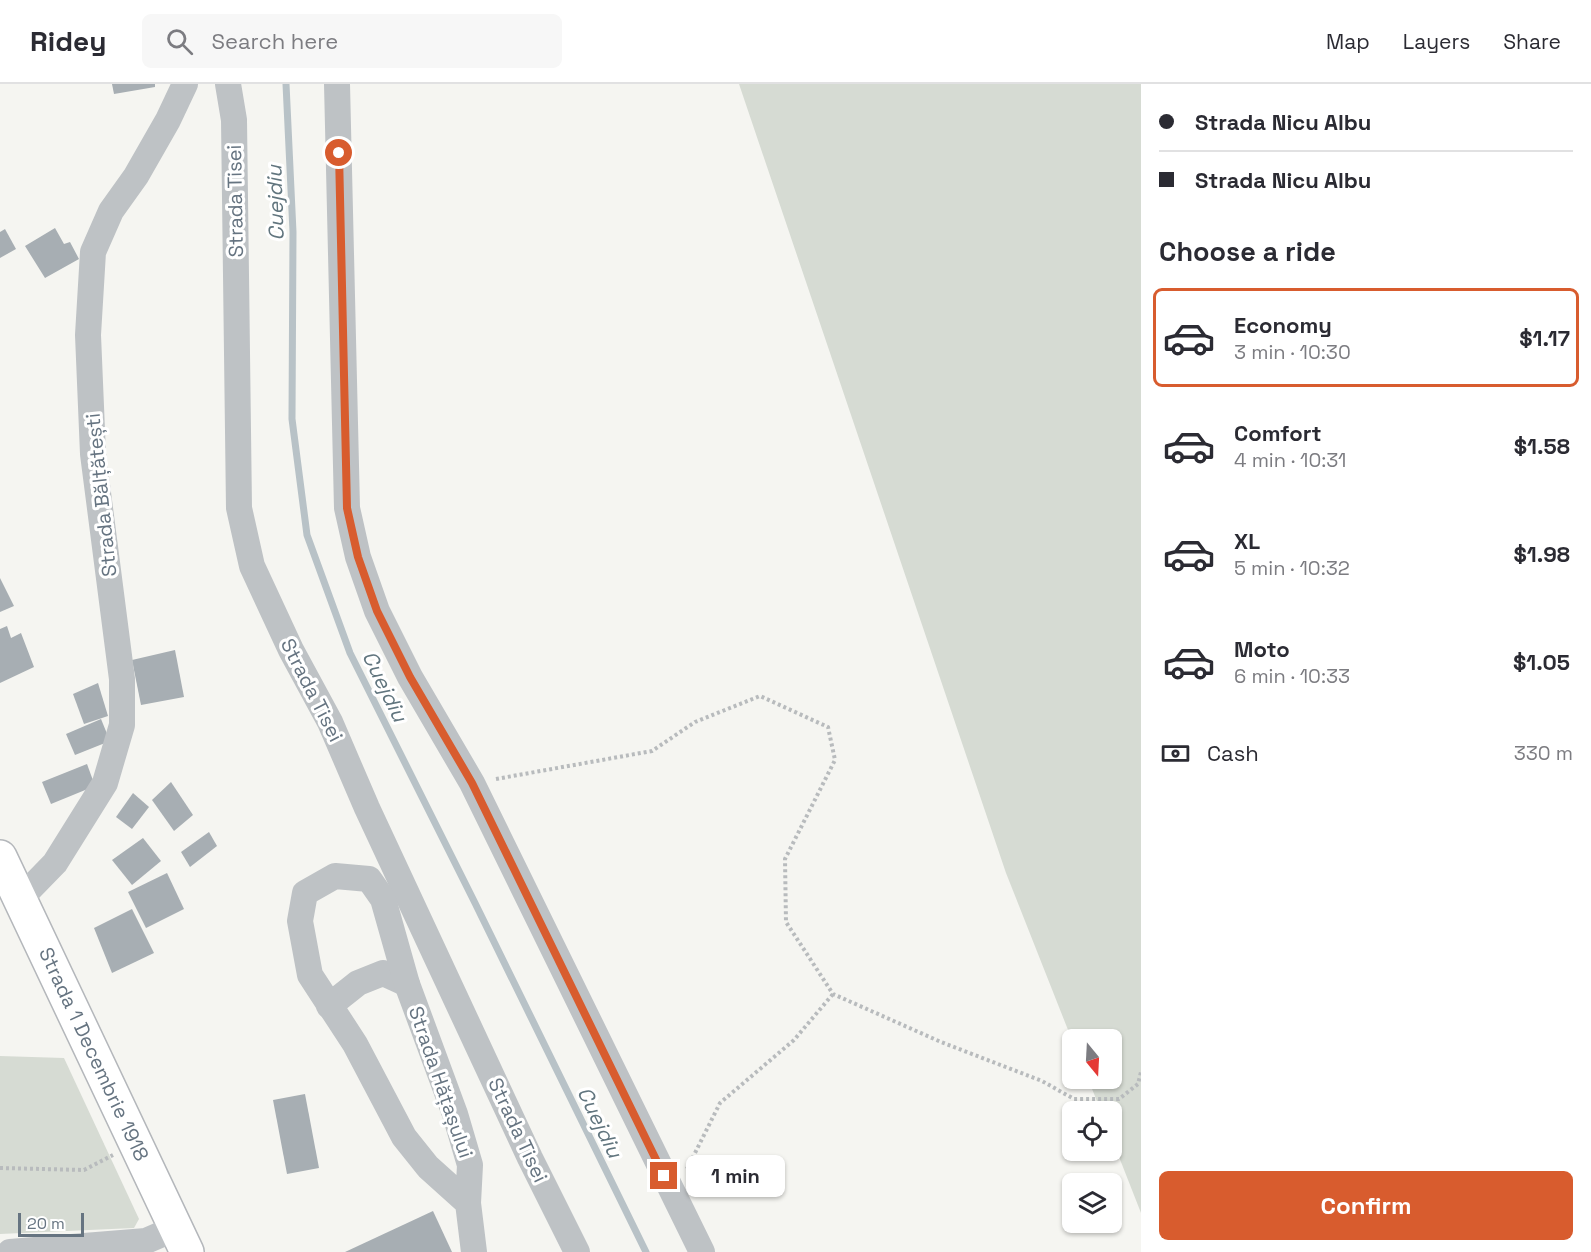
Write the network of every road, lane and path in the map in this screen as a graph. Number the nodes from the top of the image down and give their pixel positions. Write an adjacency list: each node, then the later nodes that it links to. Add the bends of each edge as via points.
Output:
1 (185, 84): 6 (street, Strada Bălțătești, via 142,167 111,211 93,252 88,335 93,454 122,679 122,725 105,783 55,863)
2 (228, 84): 18 (street, Strada Tisei, via 234,120 239,508 252,566 330,722)
3 (337, 84): 4 (street, via 347,508 358,557 377,611 410,677)
4 (472, 783): 8 (path, via 651,751 695,722 760,696 828,727 835,760 785,859 786,922); 13 (street)
5 (0, 857): 6 (main road, Strada 1 Decembrie 1918)
6 (20, 898): 15 (main road, Strada 1 Decembrie 1918)
7 (407, 984): 9 (street, via 383,973 358,983); 9 (street, Strada Hățașului, via 383,899 369,879 335,876 305,893 300,921 310,975); 14 (street, Strada Hățașului, via 470,1165)
8 (832, 994): 10 (path, via 1074,1098 1119,1099 1138,1084); 13 (path, via 794,1040 720,1103)
9 (329, 1006): 14 (street, via 355,1044 404,1137 428,1167)
10 (1141, 1072)
11 (113, 1155): 12 (path, via 84,1170)
12 (0, 1167)
13 (674, 1196): 19 (street)
14 (468, 1203): 17 (street, Strada Hățașului)
15 (182, 1240): 16 (street)
16 (10, 1252)
17 (474, 1252)
18 (577, 1252)
19 (702, 1252)

